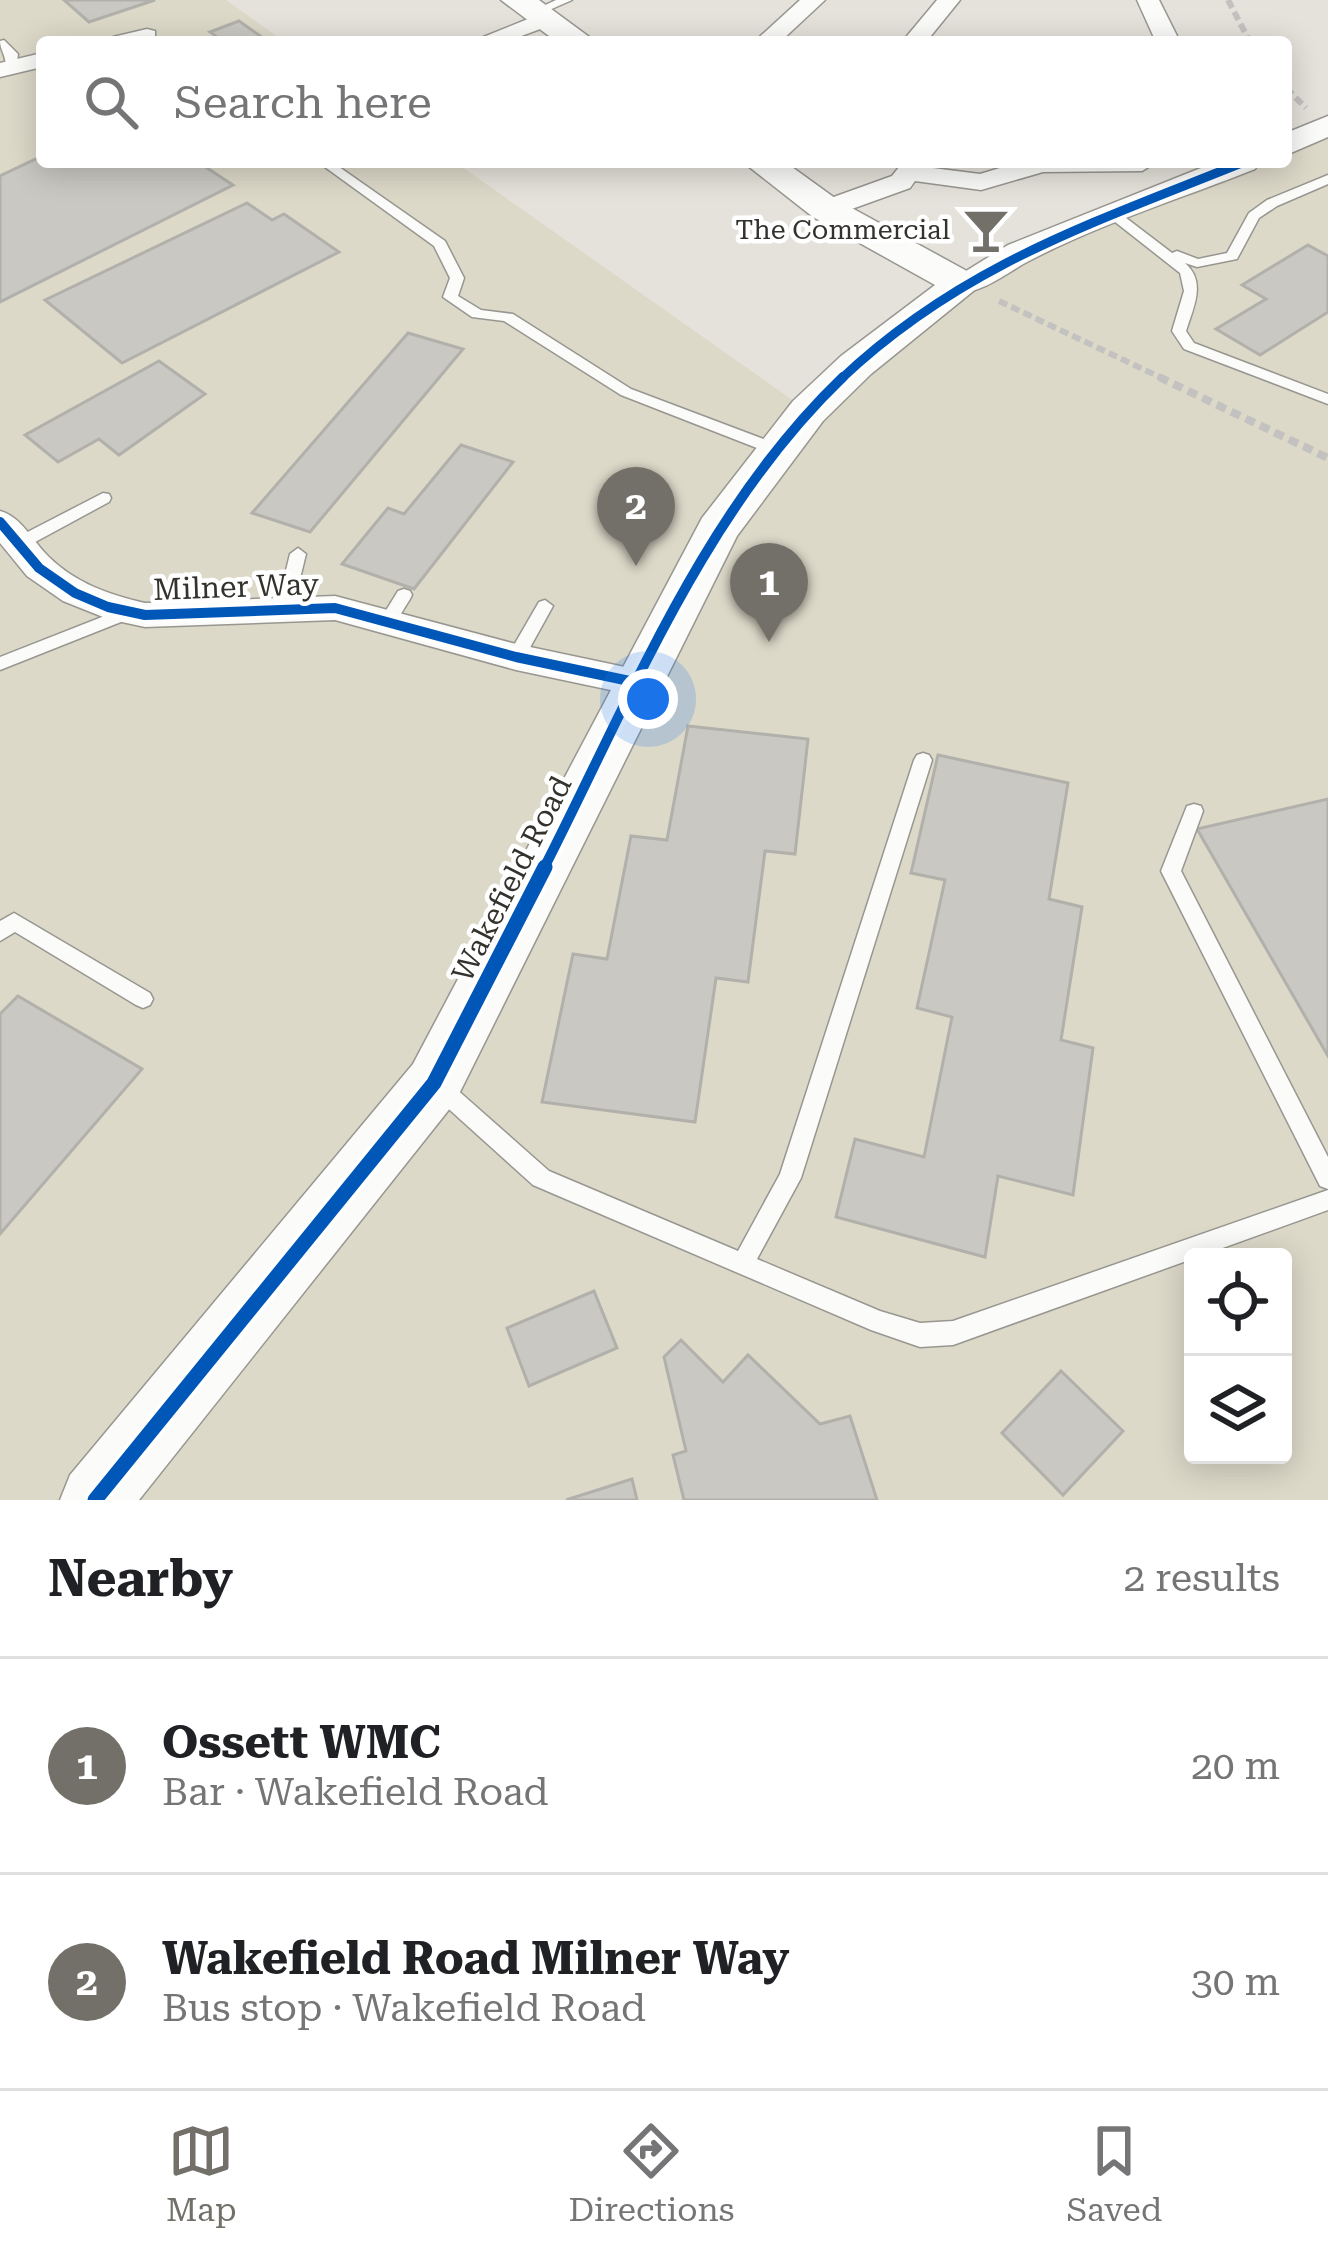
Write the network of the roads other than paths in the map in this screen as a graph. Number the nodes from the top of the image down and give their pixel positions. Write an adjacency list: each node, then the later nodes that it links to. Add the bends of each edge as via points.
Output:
1 (814, 0): 7 (street)
2 (950, 0): 8 (street)
3 (1148, 0): 9 (street)
4 (540, 8): 5 (street); 6 (main road)
5 (493, 36)
6 (572, 36)
7 (773, 36)
8 (919, 36)
9 (1165, 36)
10 (1328, 125): 11 (street)
11 (1292, 142)
12 (332, 168): 24 (lane, via 440,244 457,278 450,297 477,314 508,317 626,392)
13 (769, 168): 19 (main road)
14 (913, 168): 19 (street, via 901,182)
15 (918, 168): 16 (street, via 981,182)
16 (1028, 168)
17 (1229, 168): 20 (street)
18 (1328, 179): 21 (lane, via 1272,202 1219,262)
19 (826, 209): 22 (main road)
20 (1112, 214): 21 (lane); 22 (street)
21 (1167, 251): 23 (lane, via 1192,280 1179,331 1189,346)
22 (962, 284): 24 (main road, Wakefield Road, via 856,365)
23 (1328, 399)
24 (777, 450): 33 (main road, Wakefield Road, via 718,529)
25 (104, 498): 26 (lane)
26 (10, 533): 30 (street, Milner Way, via 39,568 75,593)
27 (298, 554): 29 (lane)
28 (544, 606): 31 (lane)
29 (284, 610): 30 (street, Milner Way); 31 (street, Milner Way, via 396,608)
30 (130, 612): 32 (lane)
31 (516, 657): 33 (street, Milner Way)
32 (0, 664)
33 (639, 683): 38 (main road, Wakefield Road)
34 (923, 760): 41 (lane, via 790,1178)
35 (1194, 811): 39 (lane, via 1171,871)
36 (0, 933): 37 (lane, via 14,921)
37 (143, 998)
38 (434, 1083): 41 (lane, via 541,1178); 42 (main road, Wakefield Road)
39 (1328, 1179)
40 (1328, 1200): 41 (lane, via 953,1333 920,1335 879,1322)
41 (744, 1261)
42 (95, 1500)

